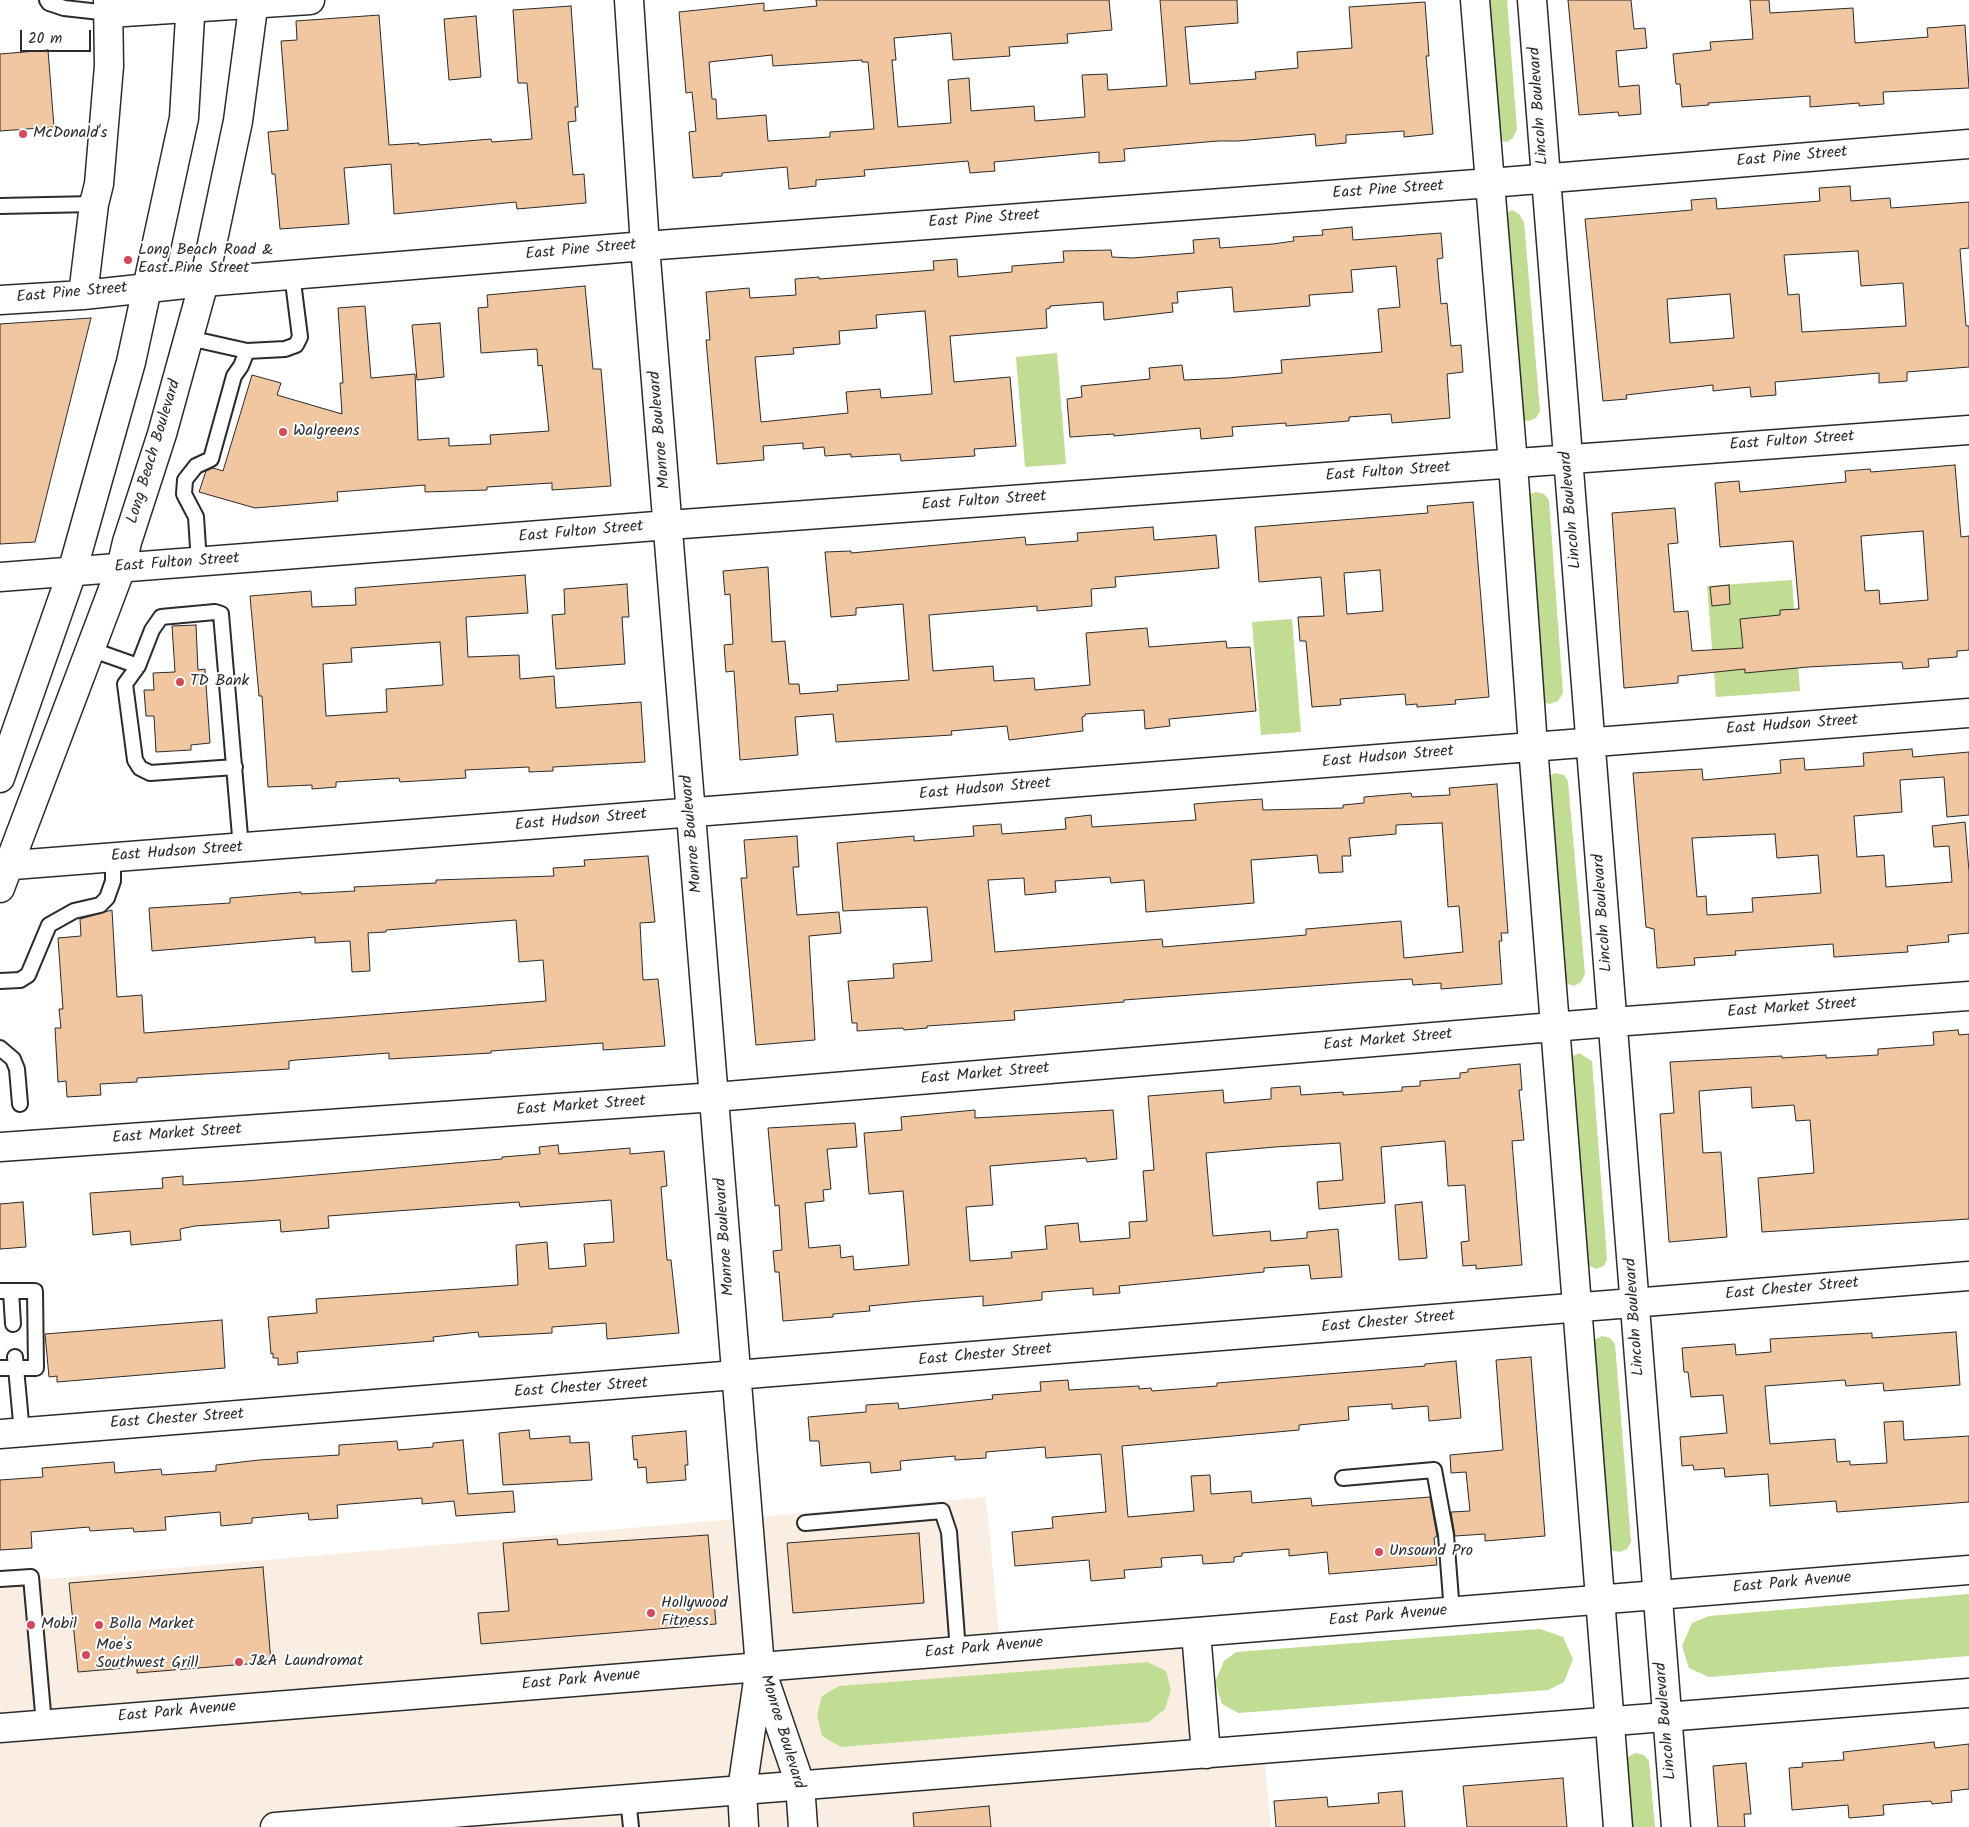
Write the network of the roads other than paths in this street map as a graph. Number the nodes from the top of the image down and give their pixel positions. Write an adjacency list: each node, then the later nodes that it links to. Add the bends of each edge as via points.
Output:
1 (47, 0): 8 (lane, via 64,8)
2 (310, 0): 6 (main road)
3 (629, 0): 14 (main road, Monroe Boulevard)
4 (1475, 0): 11 (main road)
5 (1532, 0): 10 (main road, Lincoln Boulevard)
6 (254, 2): 7 (main road); 16 (main road, Long Beach Boulevard, via 238,121)
7 (191, 4): 8 (main road); 17 (main road, via 184,118)
8 (109, 6): 12 (main road, via 109,66 99,184)
9 (1969, 144): 10 (main road, East Pine Street)
10 (1546, 178): 11 (main road, East Pine Street); 23 (main road, Lincoln Boulevard)
11 (1490, 183): 14 (main road, East Pine Street); 24 (main road)
12 (94, 204): 13 (lane); 18 (main road)
13 (0, 206)
14 (645, 246): 15 (main road, East Pine Street); 25 (main road, Monroe Boulevard)
15 (292, 274): 16 (main road, East Pine Street); 21 (lane, via 300,337 296,345 285,349)
16 (204, 282): 17 (main road, East Pine Street); 20 (main road, Long Beach Boulevard)
17 (146, 287): 18 (main road, East Pine Street); 28 (main road, via 131,362)
18 (82, 294): 19 (main road, East Pine Street)
19 (0, 300)
20 (189, 338): 21 (lane); 27 (main road, Long Beach Boulevard)
21 (247, 350): 26 (lane, via 234,376 211,459 196,466 185,480 184,494 196,516)
22 (1969, 430): 23 (main road, East Fulton Street)
23 (1568, 459): 24 (main road, East Fulton Street); 33 (main road, Lincoln Boulevard)
24 (1513, 464): 25 (main road, East Fulton Street); 34 (main road)
25 (669, 525): 26 (main road, East Fulton Street); 37 (main road, Monroe Boulevard)
26 (199, 563): 27 (main road, East Fulton Street)
27 (121, 568): 28 (main road, East Fulton Street); 30 (main road, Long Beach Boulevard)
28 (72, 572): 29 (main road, East Fulton Street); 36 (main road)
29 (0, 578)
30 (90, 649): 31 (lane); 40 (main road, Long Beach Boulevard)
31 (138, 666): 35 (lane, via 125,684 135,760 140,768 150,773); 35 (lane, via 152,630 161,617 221,614)
32 (1969, 713): 33 (main road, East Hudson Street)
33 (1590, 741): 34 (main road, East Hudson Street); 43 (main road, Lincoln Boulevard)
34 (1533, 746): 37 (main road, East Hudson Street); 44 (main road)
35 (236, 767): 38 (lane)
36 (0, 778)
37 (690, 813): 38 (main road, East Hudson Street); 46 (main road, Monroe Boulevard)
38 (241, 848): 39 (main road, East Hudson Street)
39 (112, 858): 40 (main road, East Hudson Street); 41 (lane, via 113,881 107,898 100,905 74,911 49,925 28,975 20,980)
40 (3, 873)
41 (0, 982)
42 (1969, 996): 43 (main road, East Market Street)
43 (1613, 1022): 44 (main road, East Market Street); 51 (main road, Lincoln Boulevard)
44 (1555, 1028): 46 (main road, East Market Street); 52 (main road)
45 (0, 1048): 47 (lane, via 6,1050 15,1064)
46 (715, 1097): 48 (main road, East Market Street); 56 (main road, Monroe Boulevard)
47 (20, 1104)
48 (0, 1147)
49 (1969, 1276): 51 (main road, East Chester Street)
50 (6, 1292): 53 (lane); 54 (lane, via 35,1291 36,1368)
51 (1635, 1303): 52 (main road, East Chester Street); 62 (main road, Lincoln Boulevard)
52 (1578, 1307): 56 (main road, East Chester Street); 63 (main road)
53 (14, 1324)
54 (15, 1363): 55 (lane); 57 (lane)
55 (0, 1368)
56 (736, 1376): 57 (main road, East Chester Street); 67 (main road, Monroe Boulevard)
57 (11, 1433)
58 (1343, 1478): 64 (lane, via 1434,1470 1446,1535)
59 (805, 1523): 66 (lane, via 942,1511 949,1532)
60 (1969, 1570): 62 (main road, East Park Avenue)
61 (0, 1579): 71 (lane, via 31,1577)
62 (1657, 1595): 63 (main road, East Park Avenue); 69 (main road, Lincoln Boulevard)
63 (1600, 1600): 64 (main road, East Park Avenue); 70 (main road)
64 (1452, 1612): 65 (main road, East Park Avenue)
65 (1196, 1632): 66 (main road, East Park Avenue); 73 (main road)
66 (958, 1651): 67 (main road, East Park Avenue)
67 (760, 1667): 71 (main road, East Park Avenue); 74 (main road, Monroe Boulevard); 75 (main road, Monroe Boulevard)
68 (1969, 1693): 69 (main road)
69 (1667, 1718): 70 (main road); 83 (main road, Lincoln Boulevard)
70 (1610, 1722): 73 (main road); 82 (main road)
71 (44, 1724): 72 (main road, East Park Avenue)
72 (0, 1728)
73 (1206, 1754): 74 (main road)
74 (800, 1784): 75 (main road); 81 (main road, Monroe Boulevard)
75 (742, 1790): 76 (main road); 80 (main road, Monroe Boulevard)
76 (628, 1799): 77 (main road); 79 (lane)
77 (365, 1824): 78 (main road)
78 (275, 1827)
79 (630, 1827)
80 (744, 1827)
81 (803, 1827)
82 (1618, 1827)
83 (1676, 1827)

